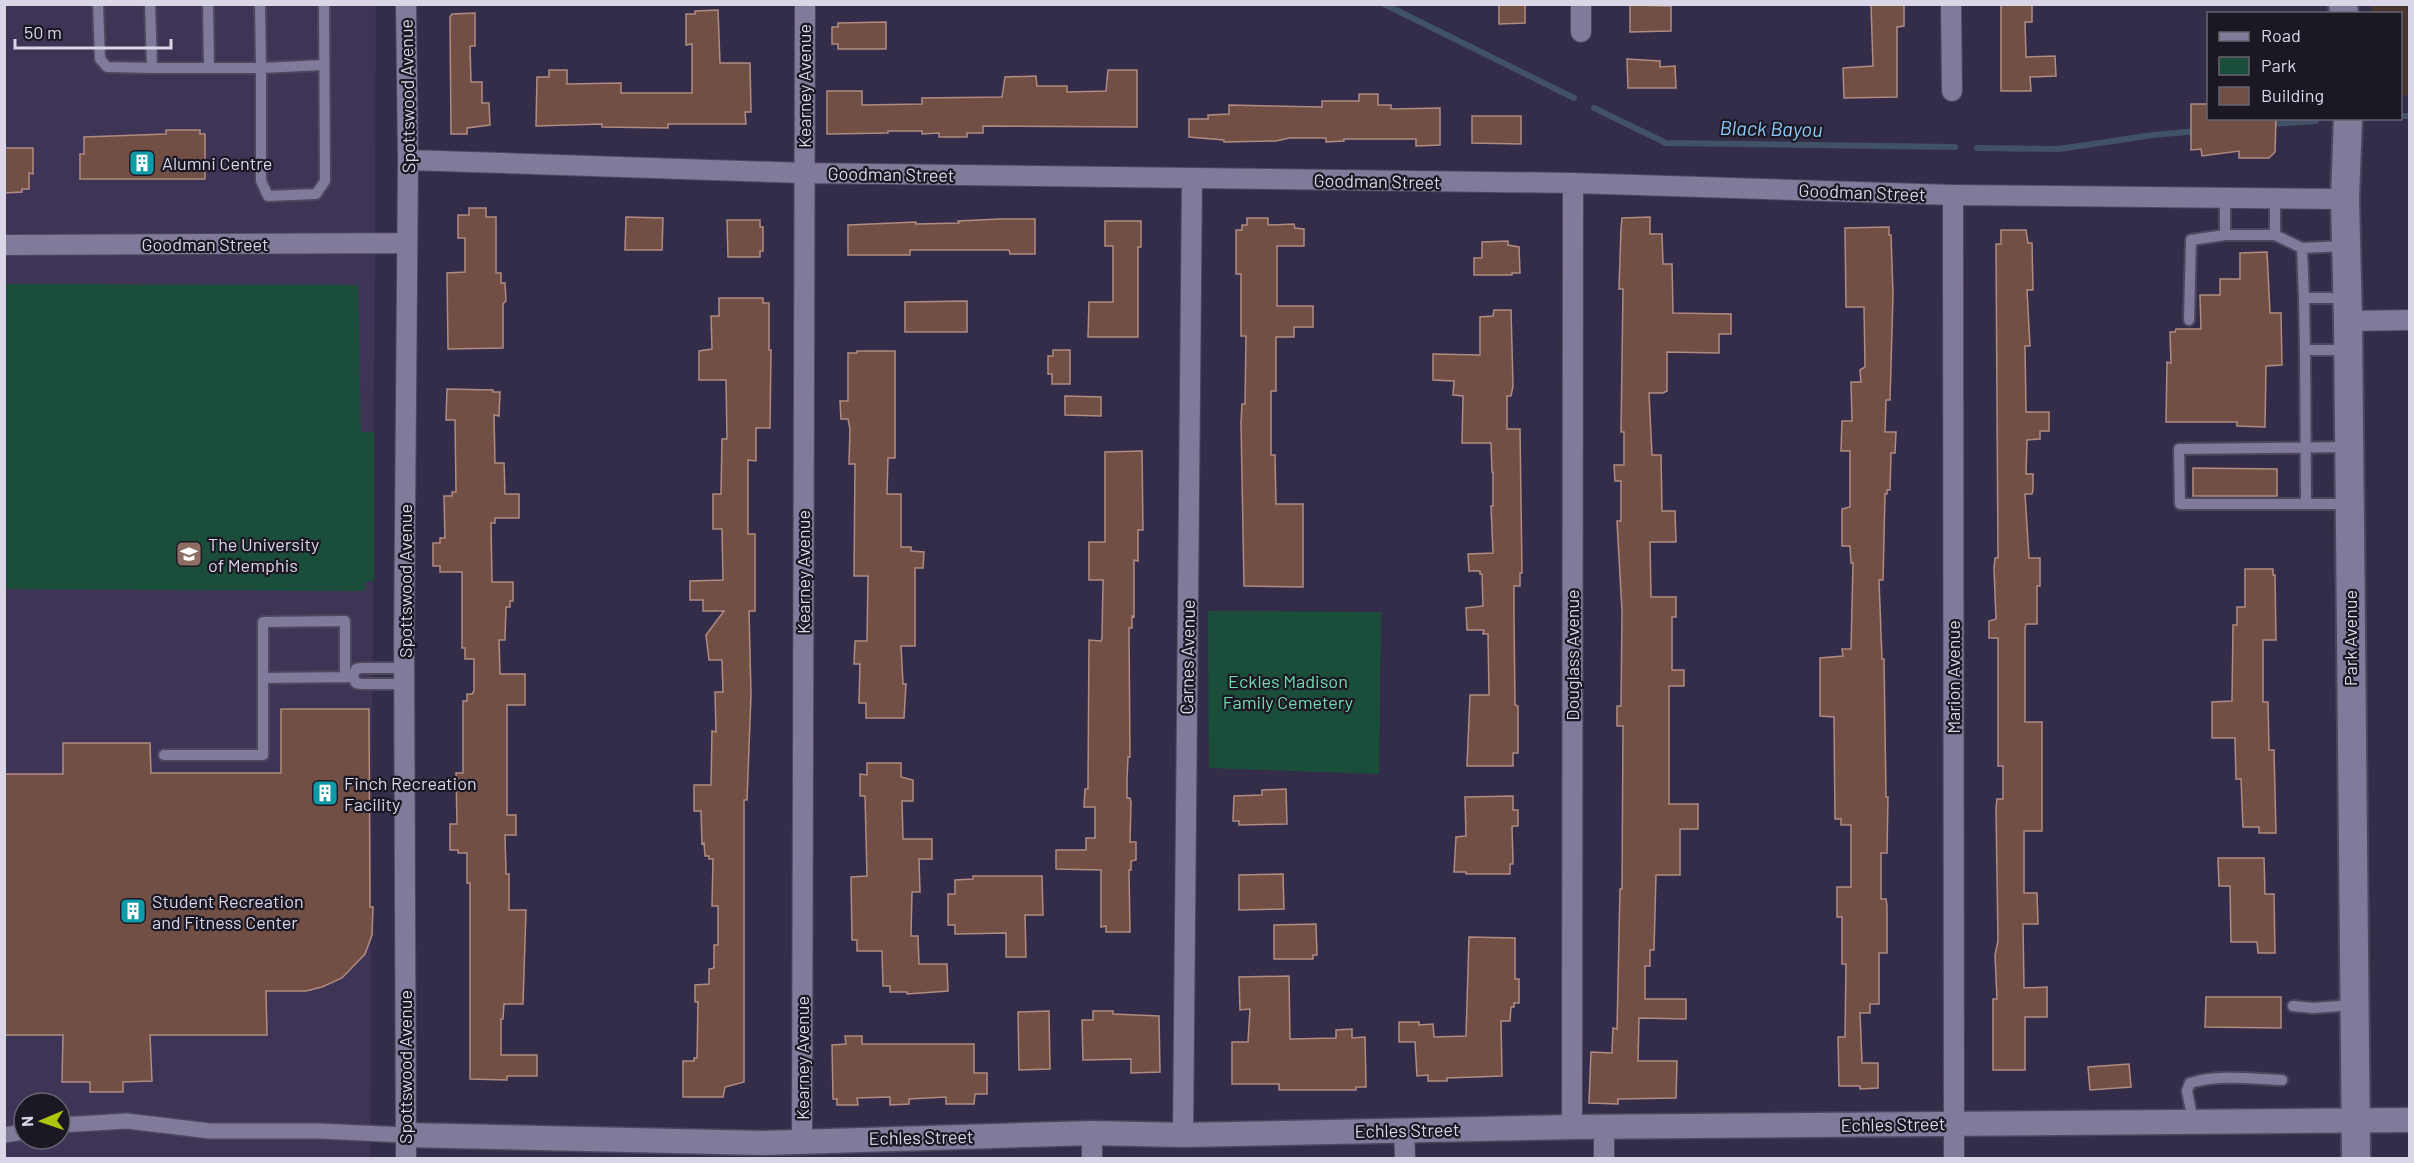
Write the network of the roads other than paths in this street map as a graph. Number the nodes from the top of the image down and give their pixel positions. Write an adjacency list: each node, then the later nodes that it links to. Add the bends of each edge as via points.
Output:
1 (99, 4): 12 (lane, via 100,59 107,68)
2 (150, 4): 12 (lane)
3 (208, 4): 13 (lane)
4 (260, 4): 14 (lane)
5 (324, 4): 11 (lane)
6 (406, 4): 17 (street, Spottswood Avenue)
7 (805, 4): 18 (street, Kearney Avenue)
8 (1581, 4): 10 (street)
9 (1951, 4): 15 (street)
10 (1581, 32)
11 (324, 65): 14 (lane); 14 (lane, via 325,181 316,194 268,196 261,181)
12 (152, 68): 13 (lane)
13 (209, 68): 14 (lane)
14 (261, 68)
15 (1952, 91)
16 (2348, 120): 24 (main road, Park Avenue)
17 (408, 160): 18 (street, Goodman Street); 27 (street, Spottswood Avenue)
18 (804, 173): 19 (street, Goodman Street); 58 (street, Kearney Avenue)
19 (1192, 179): 20 (street, Goodman Street); 57 (street, Carnes Avenue)
20 (1573, 183): 21 (street, Goodman Street); 53 (street, Douglass Avenue)
21 (1953, 195): 22 (street, Goodman Street); 51 (street, Marion Avenue)
22 (2225, 198): 23 (street, Goodman Street); 25 (lane)
23 (2275, 198): 24 (street, Goodman Street); 26 (lane)
24 (2345, 199): 29 (main road, Park Avenue)
25 (2225, 235): 26 (lane); 33 (lane, via 2191,240)
26 (2275, 235): 30 (lane)
27 (406, 243): 28 (street, Goodman Street); 41 (street, Spottswood Avenue)
28 (4, 245)
29 (2345, 246): 30 (lane); 32 (main road, Park Avenue)
30 (2302, 248): 31 (lane)
31 (2304, 298): 32 (lane); 35 (lane)
32 (2348, 309): 34 (street); 36 (main road, Park Avenue)
33 (2189, 320)
34 (2409, 320)
35 (2305, 350): 36 (lane); 37 (lane)
36 (2348, 350): 38 (main road, Park Avenue)
37 (2305, 447): 38 (lane); 39 (lane); 39 (lane, via 2180,449 2180,504)
38 (2349, 447): 40 (main road, Park Avenue)
39 (2306, 504): 40 (lane)
40 (2349, 504): 45 (main road, Park Avenue)
41 (404, 676): 42 (lane, via 361,684); 42 (lane, via 361,668); 59 (street, Spottswood Avenue)
42 (349, 677): 43 (lane); 43 (lane, via 345,621 263,622)
43 (263, 678): 44 (lane, via 263,755)
44 (164, 755)
45 (2353, 1005): 46 (lane); 48 (main road, Park Avenue)
46 (2293, 1006)
47 (2282, 1080): 50 (lane, via 2234,1078 2190,1083 2187,1091)
48 (2356, 1119): 49 (street, Echles Street); 50 (street, Echles Street); 65 (main road, Park Avenue)
49 (2409, 1120)
50 (2193, 1121): 51 (street, Echles Street)
51 (1953, 1123): 54 (street, Echles Street); 64 (street, Marion Avenue)
52 (72, 1124): 59 (street, via 127,1120 210,1131 320,1131)
53 (1572, 1127): 54 (street, Echles Street); 55 (street, Echles Street)
54 (1604, 1127): 63 (street)
55 (1404, 1130): 57 (street, Echles Street); 62 (street)
56 (1092, 1133): 57 (street, Echles Street); 58 (street, Echles Street); 61 (street)
57 (1183, 1135)
58 (802, 1140): 60 (street, Echles Street)
59 (405, 1147): 60 (street, Echles Street)
60 (763, 1151)
61 (1092, 1158)
62 (1405, 1158)
63 (1604, 1158)
64 (1954, 1158)
65 (2356, 1158)

